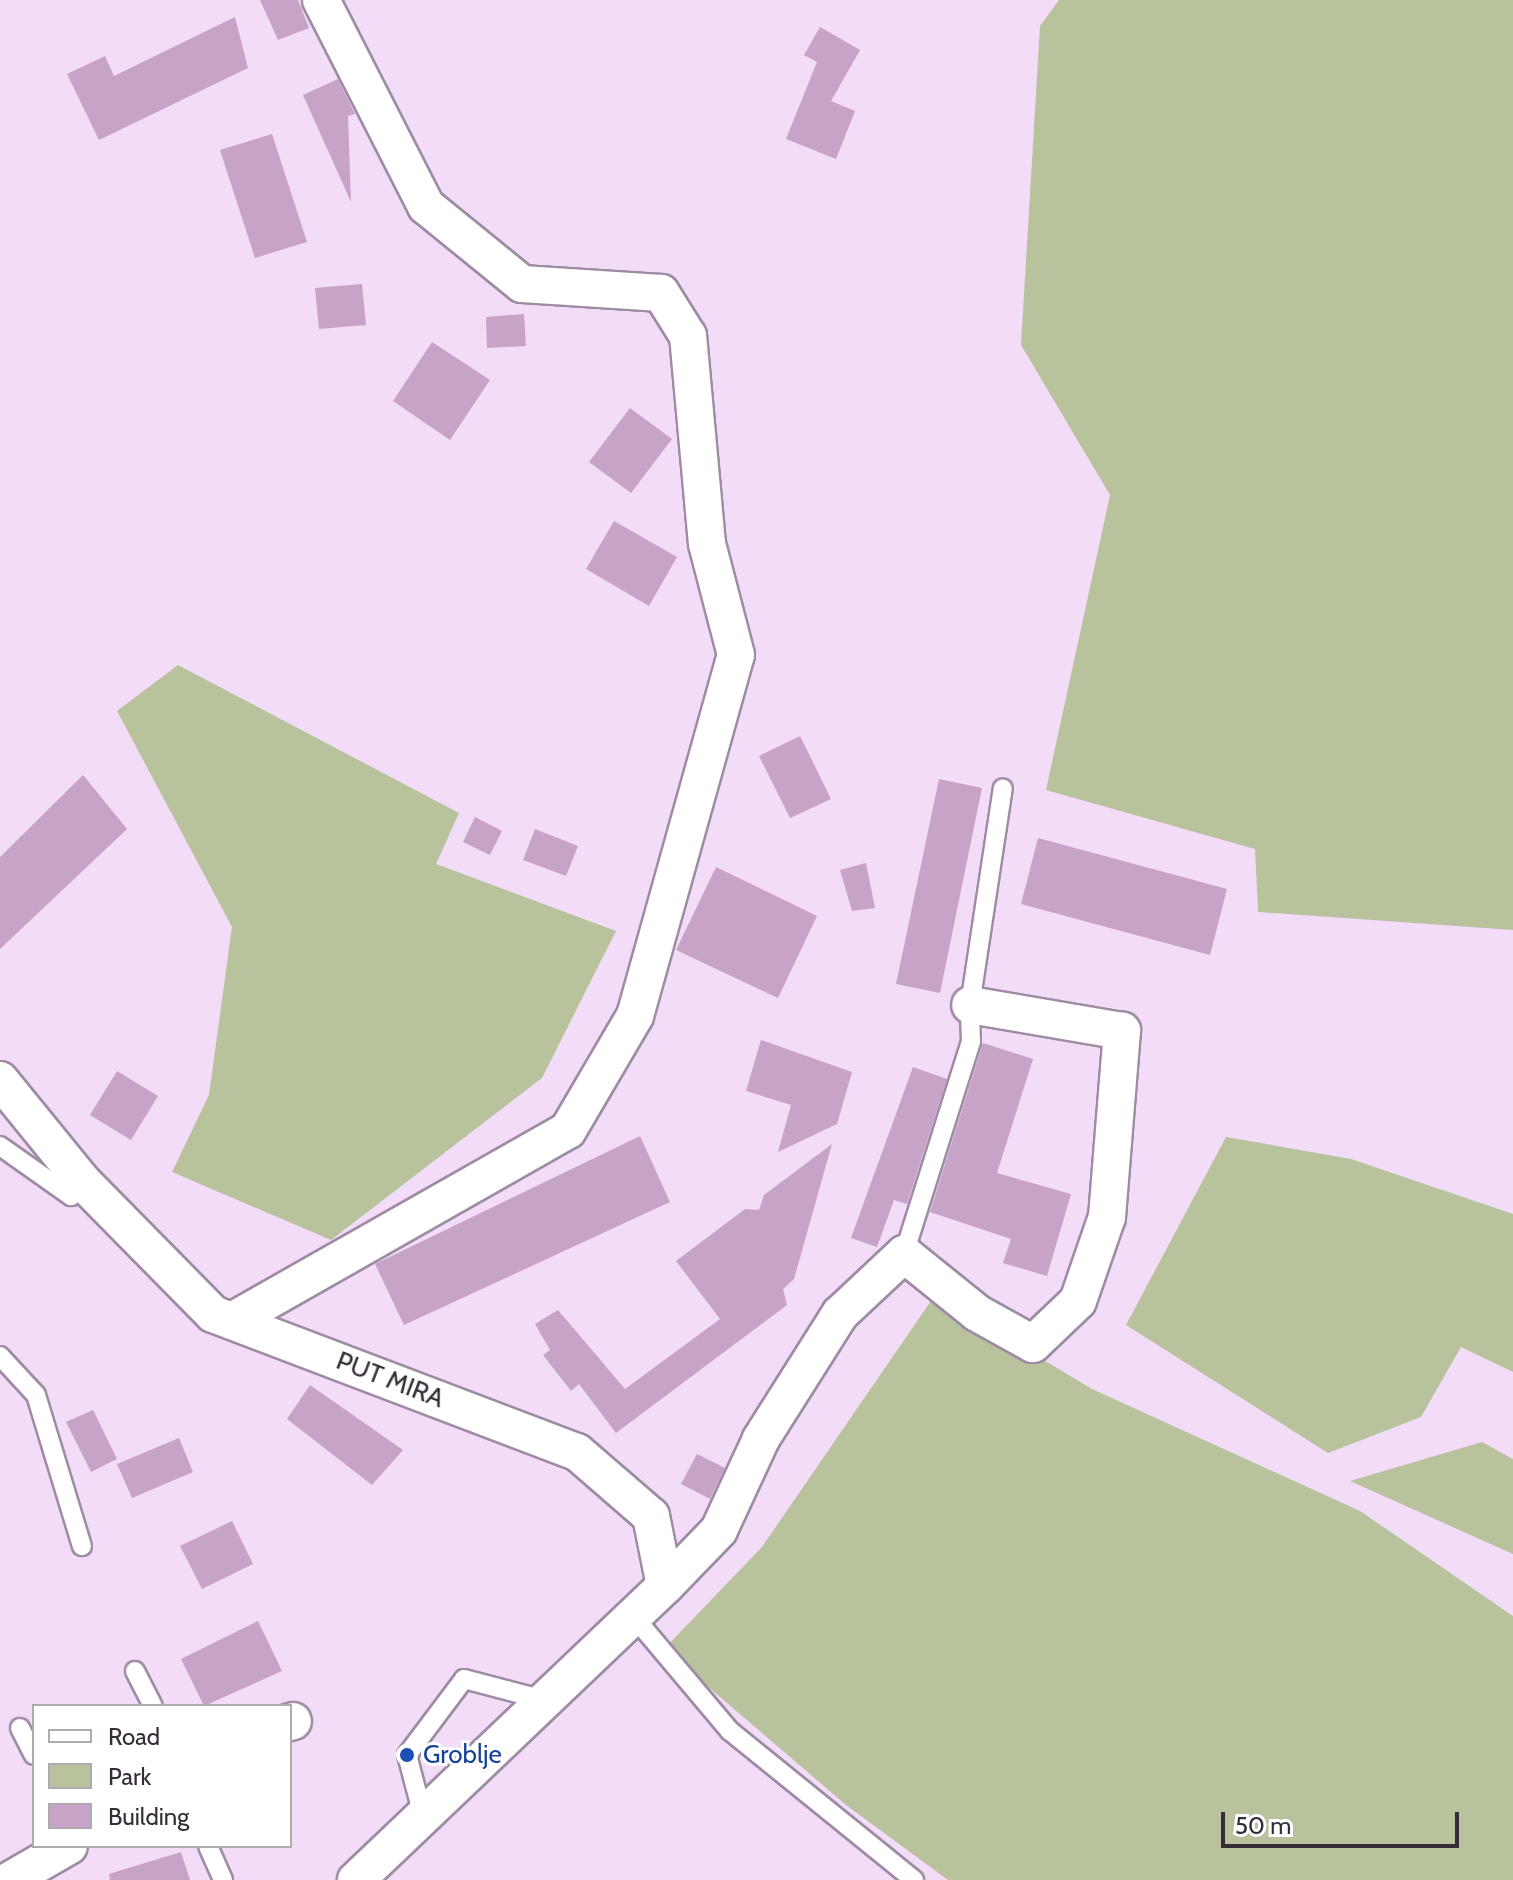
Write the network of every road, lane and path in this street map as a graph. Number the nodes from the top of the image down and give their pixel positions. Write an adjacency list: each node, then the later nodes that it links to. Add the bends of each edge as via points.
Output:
1 (321, 0): 8 (street, via 426,206 522,284 661,293 688,336 707,544 736,655 635,1016 568,1130)
2 (1003, 788): 3 (lane)
3 (970, 1005): 7 (lane, via 971,1042); 7 (street, via 1122,1031 1107,1217 1078,1301 1033,1344 977,1313)
4 (0, 1080): 6 (street, PUT MIRA)
5 (0, 1146): 6 (lane, via 71,1196)
6 (83, 1182): 8 (street, PUT MIRA, via 213,1314)
7 (904, 1254): 11 (street, via 840,1314 761,1439 719,1530)
8 (232, 1321): 11 (street, PUT MIRA, via 577,1452 651,1516)
9 (0, 1356): 10 (lane, via 36,1395)
10 (82, 1546)
11 (665, 1586): 12 (street)
12 (634, 1617): 14 (street); 24 (lane, via 730,1731)
13 (135, 1671): 15 (lane)
14 (560, 1692): 18 (street); 18 (lane, via 464,1679 407,1755)
15 (152, 1704)
16 (20, 1728): 17 (lane)
17 (32, 1751)
18 (422, 1812): 23 (street)
19 (209, 1848): 22 (lane)
20 (58, 1862): 21 (street)
21 (10, 1880)
22 (223, 1880)
23 (356, 1880)
24 (914, 1880)

